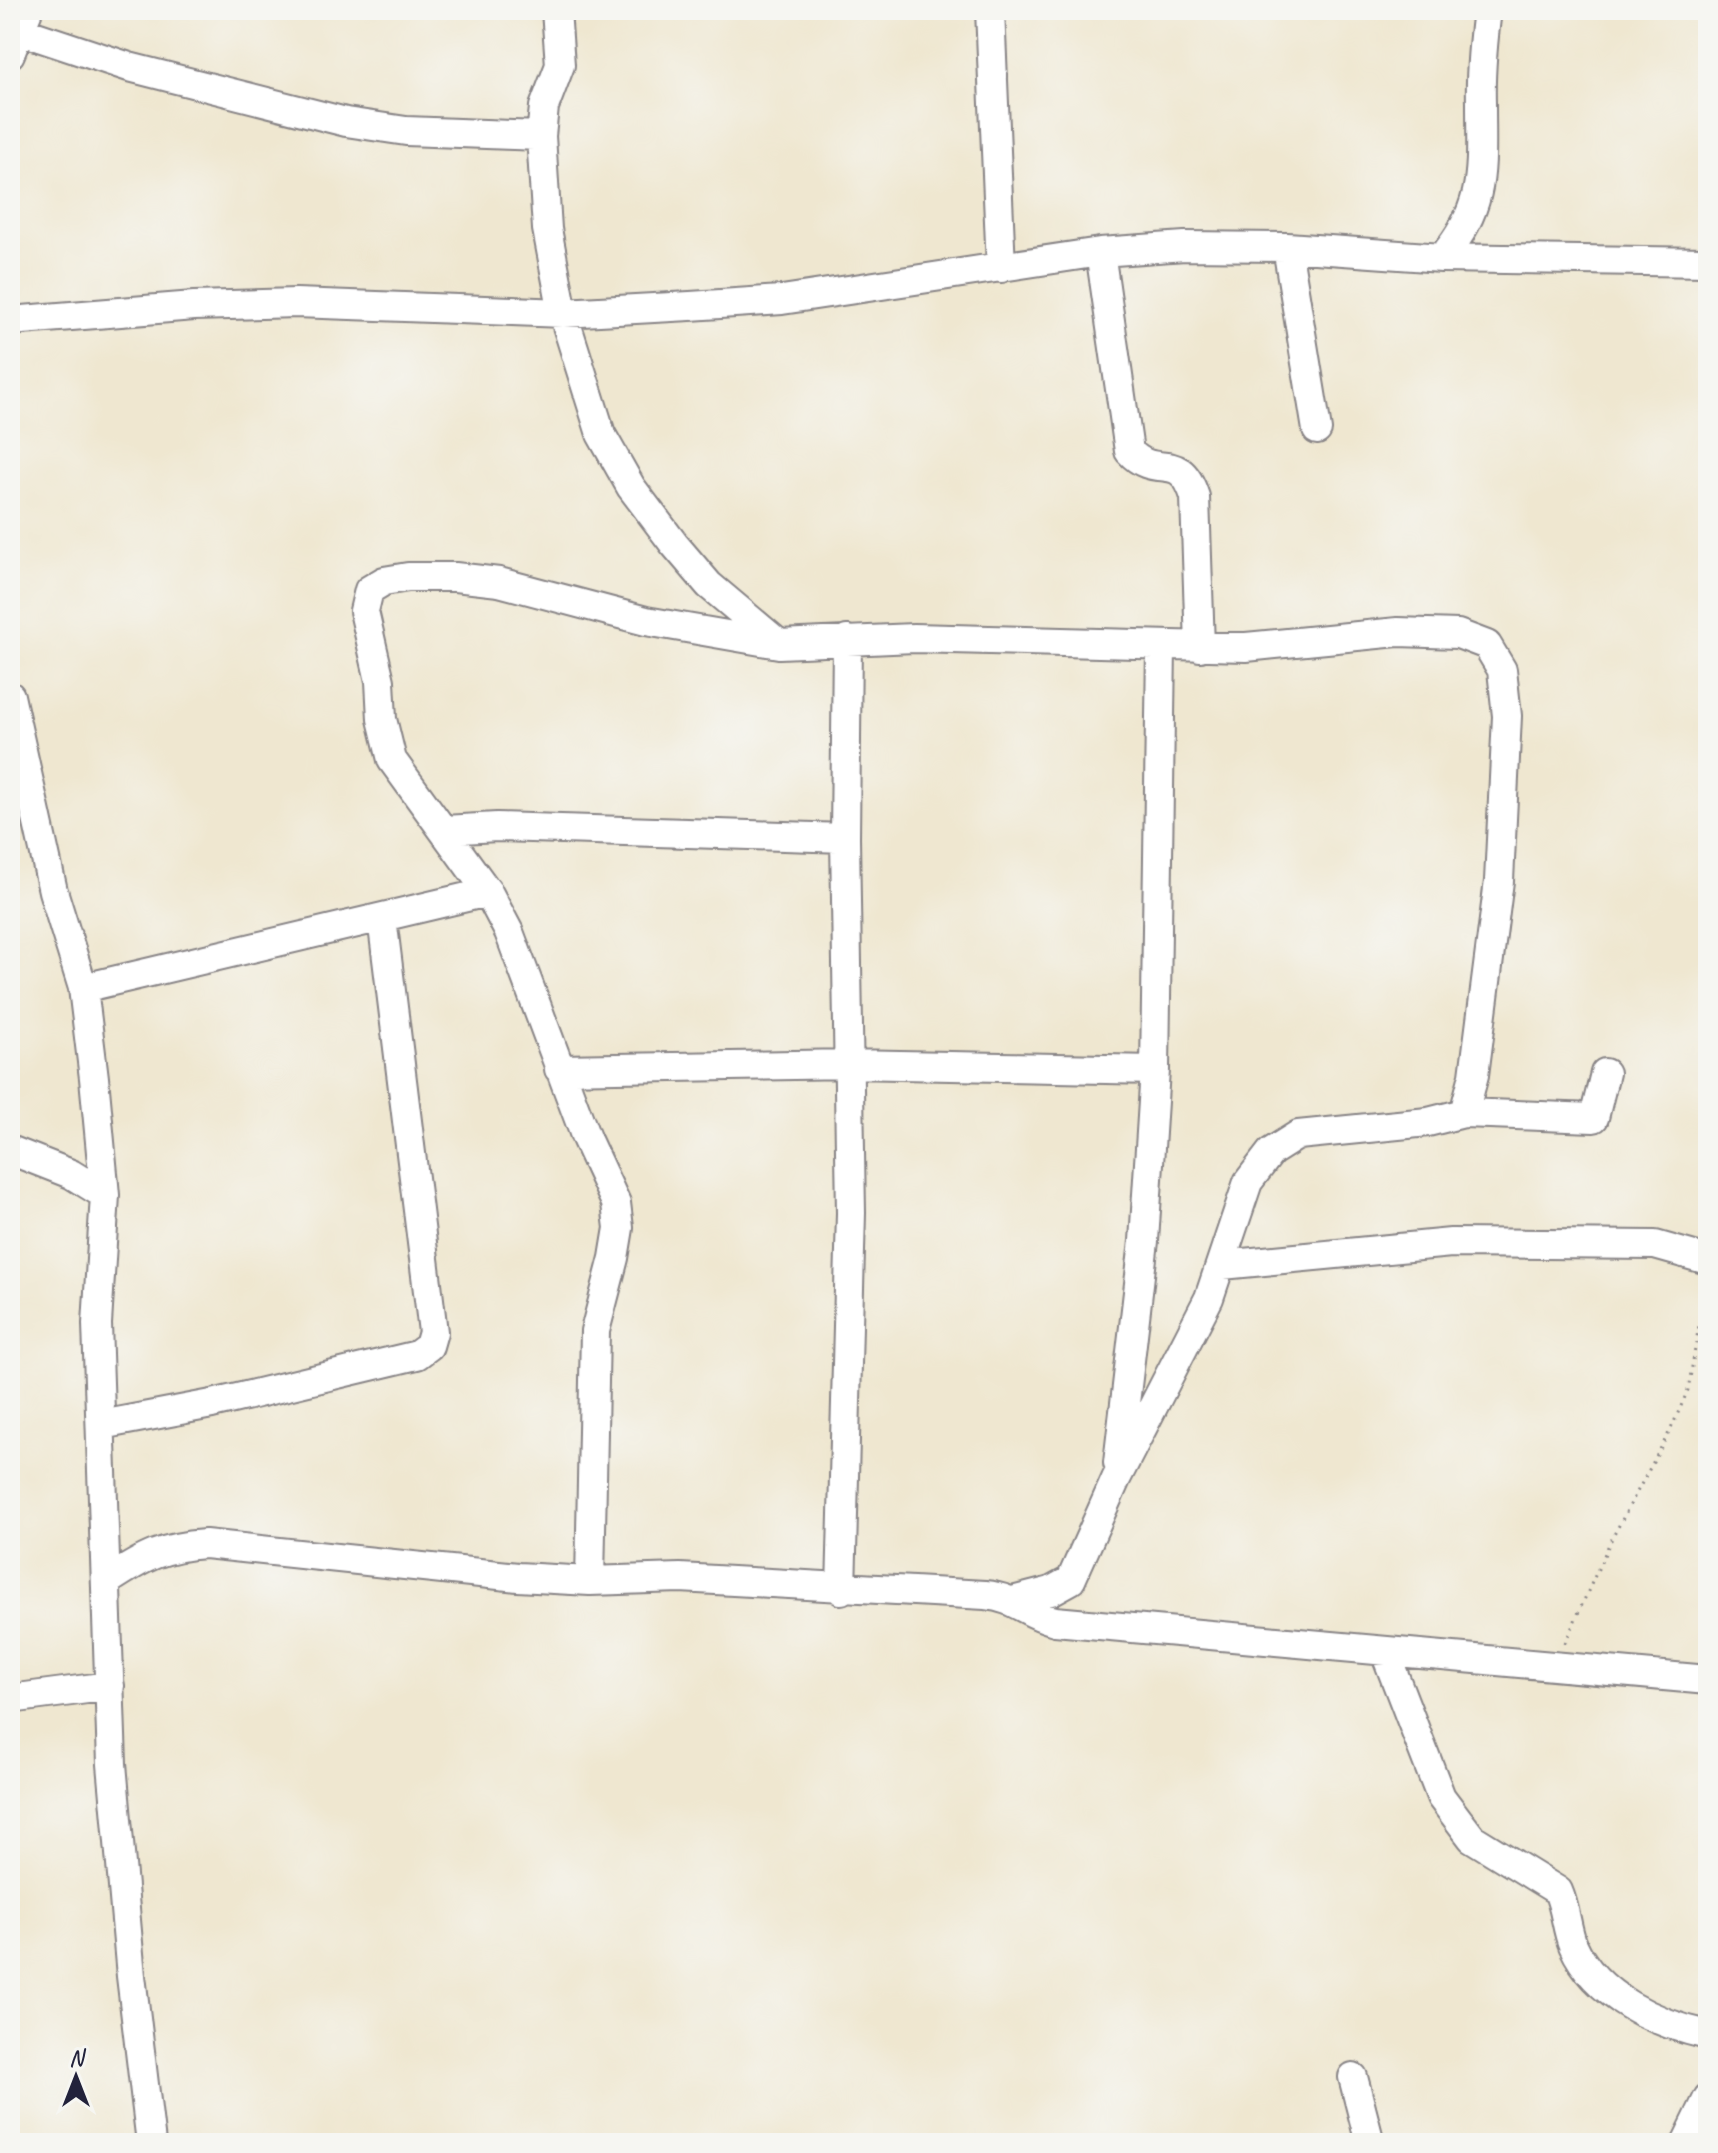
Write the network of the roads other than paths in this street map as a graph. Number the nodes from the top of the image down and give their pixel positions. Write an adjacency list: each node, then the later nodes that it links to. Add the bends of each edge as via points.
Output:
1 (556, 10): 5 (street, via 560,65 544,107)
2 (990, 10): 10 (street)
3 (1487, 10): 8 (street, via 1482,47 1483,168 1464,232)
4 (20, 32): 5 (street, via 129,67 346,122 406,131)
5 (541, 136): 11 (street, via 547,229)
6 (1287, 247): 7 (street); 8 (street); 13 (street)
7 (1100, 252): 10 (street); 17 (street, via 1129,451 1139,462 1177,468 1188,476 1195,497)
8 (1442, 258): 9 (street)
9 (1708, 262)
10 (1001, 268): 11 (street, via 782,300)
11 (563, 313): 12 (street, via 296,303); 15 (street, via 601,434 631,487 709,585)
12 (10, 321)
13 (1317, 430)
14 (847, 640): 15 (street); 16 (street); 20 (street)
15 (779, 644): 19 (street, via 646,621 499,582 455,577 384,581 369,590 364,611 385,733 392,760)
16 (1161, 647): 17 (street); 26 (street)
17 (1200, 647): 28 (street, via 1398,632 1458,634 1487,645 1502,670 1507,716 1499,881 1474,1075)
18 (10, 696): 23 (street, via 53,891)
19 (444, 830): 20 (street, via 497,827); 21 (street)
20 (845, 838): 24 (street)
21 (488, 892): 22 (street); 25 (street, via 531,985)
22 (382, 918): 23 (street); 33 (street, via 433,1332 429,1346 417,1355)
23 (83, 988): 30 (street)
24 (849, 1064): 25 (street); 26 (street); 37 (street, via 850,1343)
25 (559, 1069): 36 (street, via 606,1176 619,1228 595,1331)
26 (1155, 1070): 34 (street, via 1144,1241)
27 (1605, 1073): 28 (street, via 1594,1118)
28 (1464, 1113): 32 (street, via 1428,1122 1298,1135 1271,1152 1248,1182)
29 (10, 1150): 30 (street, via 71,1174)
30 (105, 1195): 33 (street, via 97,1324)
31 (1708, 1260): 32 (street, via 1632,1243 1451,1243)
32 (1222, 1265): 34 (street)
33 (101, 1425): 35 (street)
34 (1116, 1479): 38 (street, via 1071,1580)
35 (109, 1580): 36 (street, via 147,1555 172,1546 205,1544); 41 (street)
36 (590, 1581): 37 (street, via 680,1578)
37 (841, 1590): 38 (street)
38 (1016, 1600): 39 (street, via 1039,1618 1055,1621)
39 (1385, 1652): 40 (street); 43 (street, via 1441,1797 1472,1838 1558,1891 1574,1946 1627,2006 1673,2028)
40 (1708, 1680)
41 (110, 1686): 42 (street); 47 (street, via 116,1827)
42 (10, 1699)
43 (1708, 2035)
44 (1353, 2077): 46 (street)
45 (1708, 2098): 48 (street)
46 (1364, 2139)
47 (151, 2143)
48 (1686, 2143)

